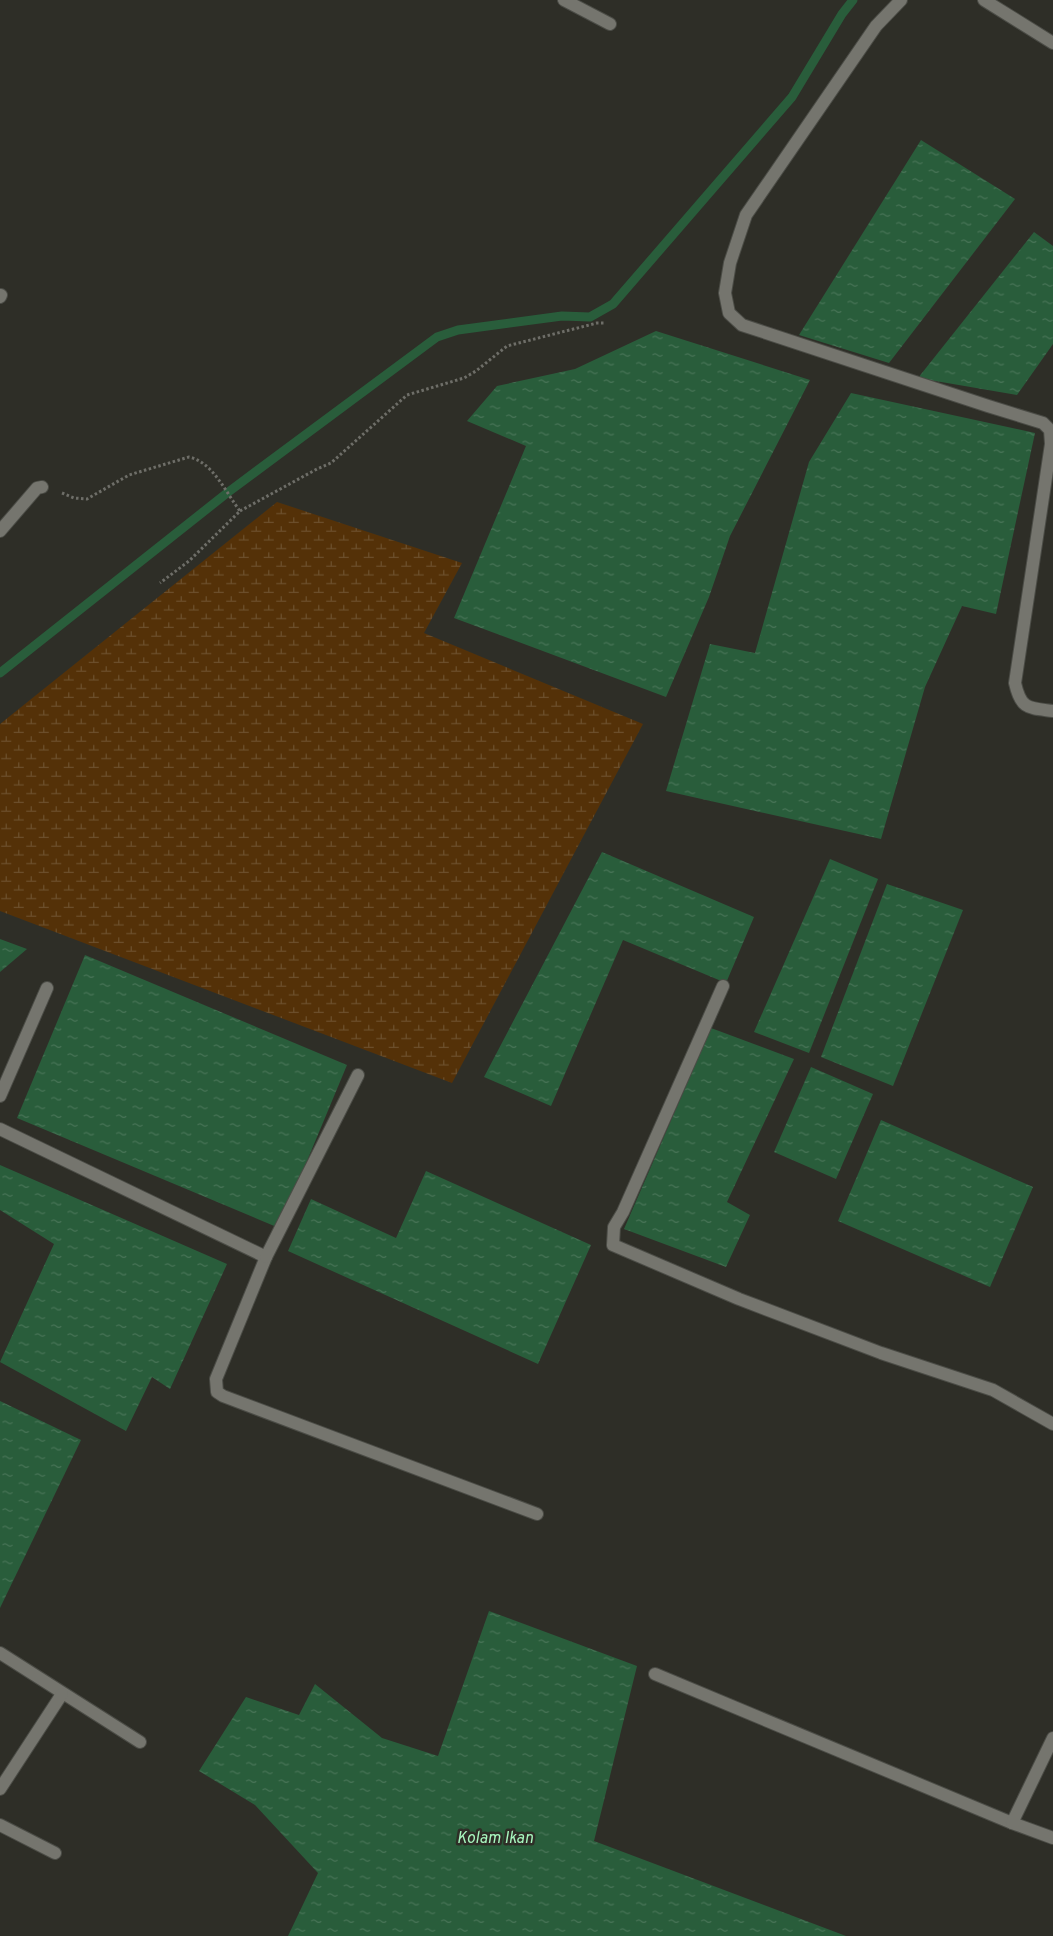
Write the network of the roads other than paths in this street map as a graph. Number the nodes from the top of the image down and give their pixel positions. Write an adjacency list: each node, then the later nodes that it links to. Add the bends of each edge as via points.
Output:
1 (564, 0): 4 (street)
2 (901, 0): 8 (street, via 876,26 746,215 730,263 725,293 729,313 742,325 1043,423 1050,430 1051,444 1015,683 1018,699 1030,708)
3 (984, 0): 5 (street)
4 (610, 24)
5 (1053, 44)
6 (42, 487): 7 (street, via 37,488)
7 (0, 531)
8 (1053, 711)
9 (723, 986): 15 (street, via 614,1227 613,1245 739,1299 993,1390)
10 (47, 988): 12 (street)
11 (358, 1075): 14 (street)
12 (0, 1096)
13 (0, 1129): 14 (street)
14 (266, 1257): 16 (street, via 216,1380 217,1392)
15 (1053, 1424)
16 (537, 1514)
17 (0, 1654): 19 (street)
18 (655, 1674): 23 (street)
19 (62, 1694): 21 (street); 22 (street)
20 (1053, 1738): 23 (street)
21 (140, 1742)
22 (0, 1789)
23 (1012, 1823): 25 (street)
24 (0, 1825): 26 (street)
25 (1053, 1838)
26 (55, 1854)

